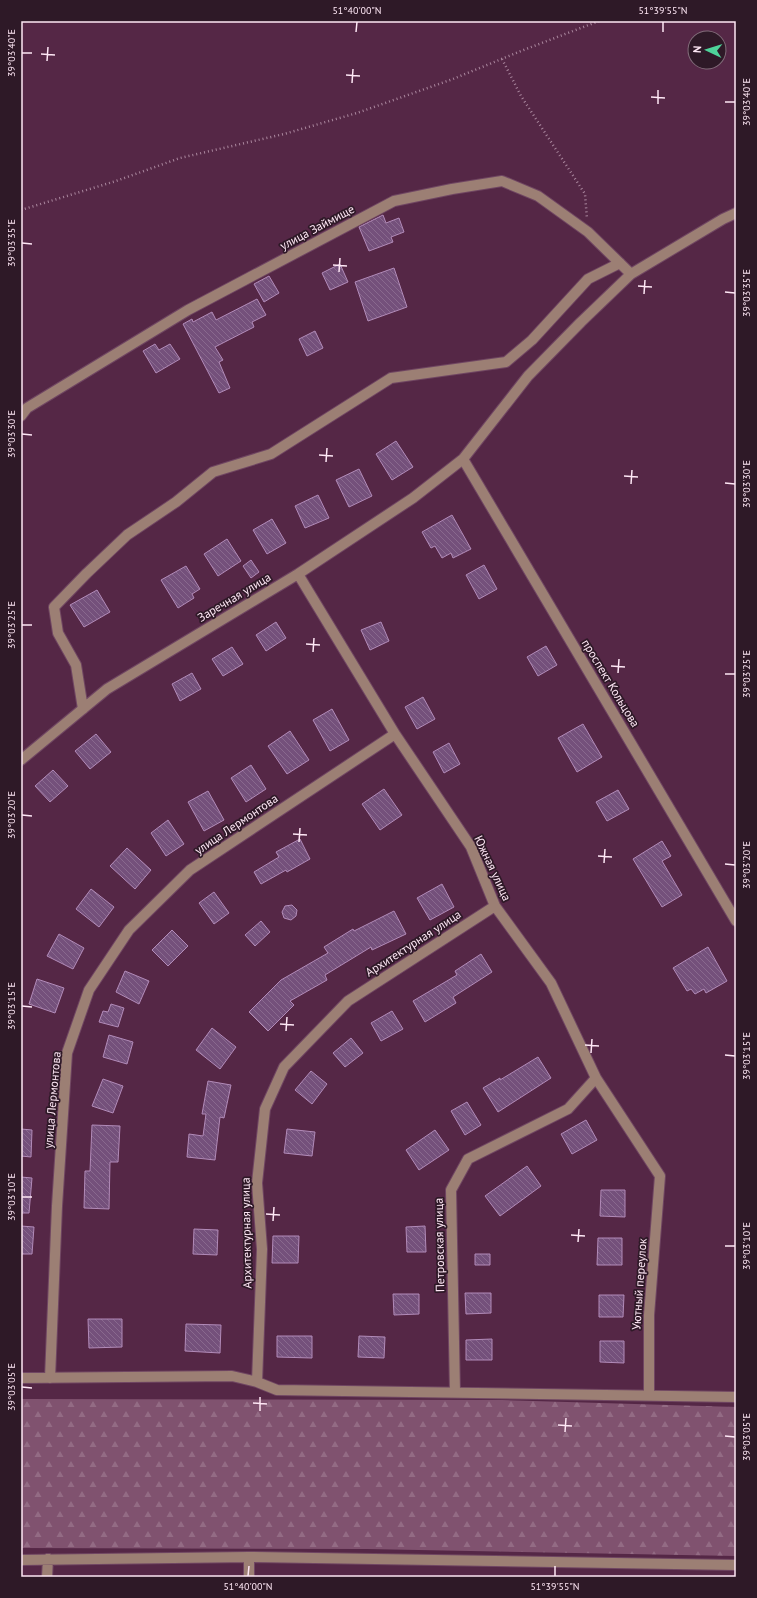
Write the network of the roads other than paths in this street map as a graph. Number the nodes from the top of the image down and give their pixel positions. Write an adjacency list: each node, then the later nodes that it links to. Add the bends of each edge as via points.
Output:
1 (736, 213): 3 (street, Заречная улица)
2 (620, 263): 3 (street, улица Займище); 4 (street, улица Займище, via 588,232 538,196 502,181 394,201 188,310 27,408); 7 (street, via 588,279 532,340 506,362 391,378 270,454 213,472 176,502 127,535 54,607 58,633 76,665)
3 (631, 274): 5 (street, Заречная улица, via 528,376)
4 (21, 416)
5 (463, 459): 6 (street, Заречная улица, via 413,498); 11 (street, проспект Кольцова)
6 (298, 574): 7 (street, Заречная улица, via 107,689); 8 (street, Южная улица)
7 (83, 709): 9 (street, Заречная улица)
8 (395, 734): 10 (street, Южная улица, via 471,847); 15 (street, улица Лермонтова, via 190,870 129,930 89,990 67,1053)
9 (21, 760)
10 (495, 906): 12 (street, Южная улица, via 551,983); 16 (street, Архитектурная улица, via 348,1000 284,1067 265,1109 257,1182 262,1249)
11 (736, 921)
12 (596, 1078): 13 (street, Южная улица); 17 (street, Петровская улица, via 568,1109 468,1159 452,1190)
13 (660, 1176): 18 (street, Уютный переулок, via 648,1315)
14 (21, 1378): 15 (street)
15 (50, 1378): 16 (street, via 232,1376)
16 (257, 1382): 17 (street, via 277,1390)
17 (455, 1392): 18 (street)
18 (649, 1395): 19 (street)
19 (736, 1397)
20 (249, 1557): 22 (street); 23 (street); 25 (street)
21 (21, 1560): 22 (street)
22 (48, 1560): 24 (street)
23 (736, 1565)
24 (47, 1577)
25 (249, 1577)

